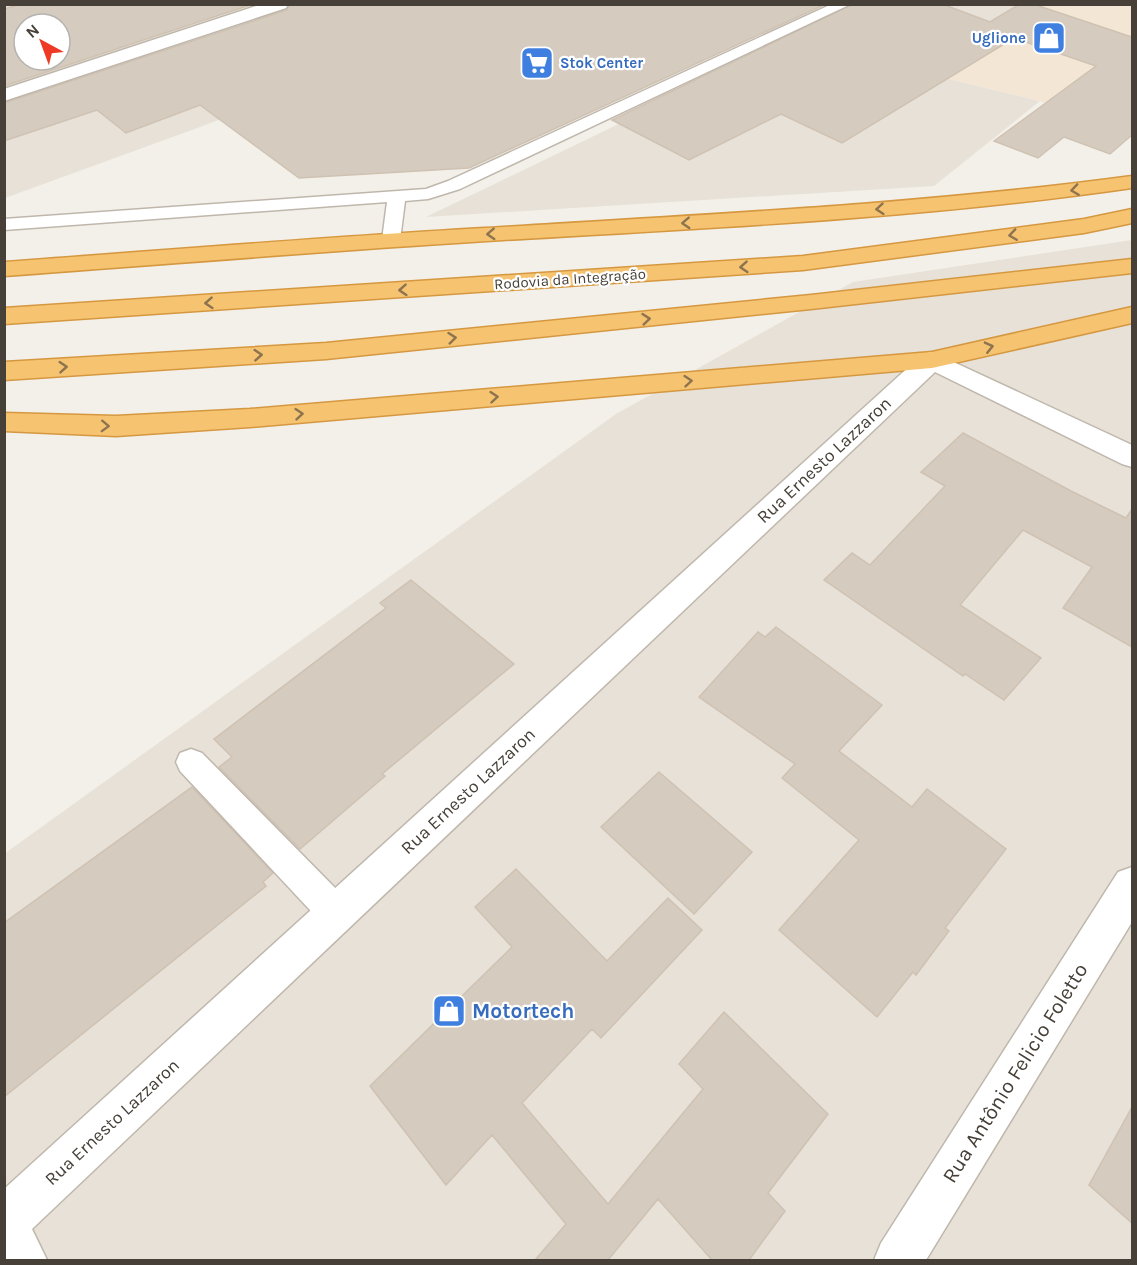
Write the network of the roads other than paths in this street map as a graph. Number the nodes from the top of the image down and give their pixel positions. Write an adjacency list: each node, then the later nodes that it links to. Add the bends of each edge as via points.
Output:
1 (280, 4): 3 (street)
2 (844, 4): 5 (lane, via 454,185 428,194)
3 (4, 95)
4 (1132, 182): 8 (highway, one-way to 8, via 1040,195 813,215)
5 (397, 196): 7 (lane); 8 (lane)
6 (1132, 216): 12 (highway, Rodovia da Integração, one-way to 12, via 1084,226 803,263)
7 (4, 225)
8 (391, 240): 10 (highway)
9 (1132, 266): 14 (highway, one-way to 9, via 326,351)
10 (4, 269)
11 (1132, 315): 13 (highway, one-way to 11)
12 (4, 316)
13 (932, 360): 15 (highway, one-way to 13, via 116,426 250,418); 16 (street); 19 (street, Rua Ernesto Lazzaron)
14 (4, 371)
15 (4, 422)
16 (1132, 457)
17 (191, 762): 19 (lane)
18 (1132, 886): 23 (street, Rua Antônio Felicio Foletto)
19 (336, 913): 20 (street, Rua Ernesto Lazzaron)
20 (4, 1222)
21 (4, 1229): 22 (street)
22 (23, 1260)
23 (898, 1260)

